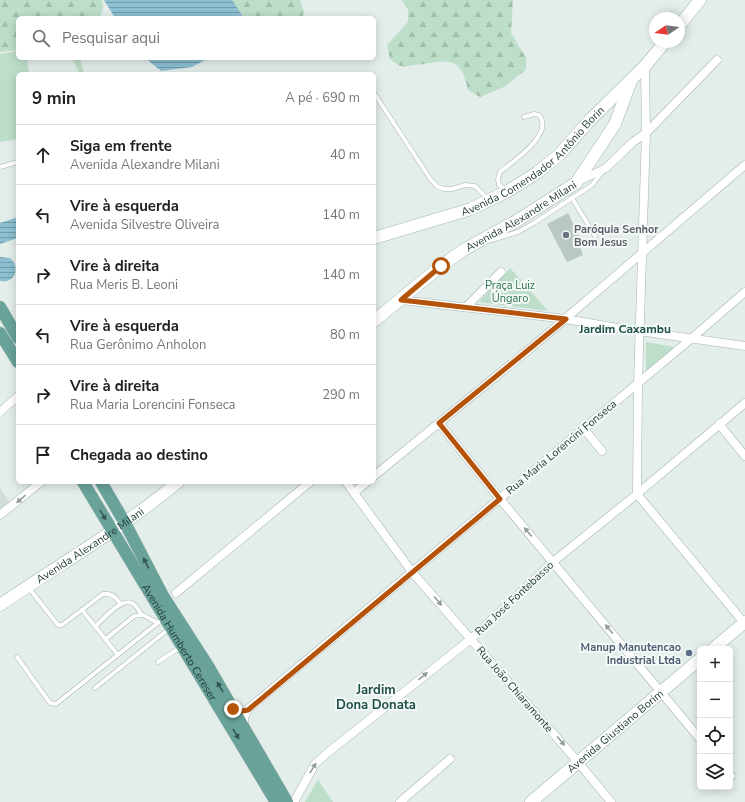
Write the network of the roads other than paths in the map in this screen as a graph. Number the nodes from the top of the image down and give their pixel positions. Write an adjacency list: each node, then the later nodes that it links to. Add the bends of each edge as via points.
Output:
1 (700, 0): 2 (main road)
2 (685, 19)
3 (660, 48): 5 (main road, Avenida Comendador Antônio Borin)
4 (717, 60): 9 (street)
5 (645, 66): 6 (main road, Avenida Comendador Antônio Borin); 9 (street)
6 (631, 81): 14 (main road, Avenida Alexandre Milani, via 615,124); 15 (main road, Avenida Comendador Antônio Borin, via 589,121 560,155)
7 (376, 96): 17 (lane, via 431,180 444,189 475,186)
8 (524, 117): 15 (lane, via 540,115 543,122 542,131 533,144 500,172 499,185)
9 (646, 133): 13 (street); 21 (street)
10 (16, 162): 12 (lane)
11 (745, 165): 21 (street)
12 (0, 166)
13 (606, 168): 14 (street); 16 (lane, via 592,185)
14 (576, 183): 20 (main road, Avenida Alexandre Milani, via 518,220)
15 (508, 191): 17 (main road, Avenida Comendador Antônio Borin)
16 (572, 198): 18 (lane); 20 (lane, via 518,232)
17 (489, 201): 19 (main road, Avenida Comendador Antônio Borin, via 471,209)
18 (595, 236)
19 (376, 237)
20 (465, 249): 24 (main road, Avenida Alexandre Milani)
21 (643, 253): 28 (street); 29 (street)
22 (501, 272): 26 (street)
23 (745, 292): 31 (street, Rua Maria Lorencini Fonseca)
24 (401, 300): 26 (street); 27 (main road, Avenida Alexandre Milani)
25 (0, 308): 30 (main road)
26 (466, 308): 28 (street)
27 (376, 319)
28 (566, 319): 29 (street); 39 (street)
29 (640, 331): 31 (street); 35 (street)
30 (16, 335)
31 (692, 338): 33 (street); 35 (street, Rua Maria Lorencini Fonseca)
32 (2, 339): 34 (main road)
33 (745, 346)
34 (16, 359)
35 (638, 383): 41 (street, Rua Maria Lorencini Fonseca); 53 (street)
36 (16, 398): 38 (street)
37 (745, 402): 40 (street, Rua José Fontebasso)
38 (0, 412)
39 (439, 423): 44 (street); 54 (street)
40 (718, 424): 43 (street); 53 (street, Rua José Fontebasso)
41 (584, 429): 42 (street); 54 (street, Rua Maria Lorencini Fonseca)
42 (602, 451)
43 (745, 456)
44 (376, 474)
45 (38, 484): 55 (street, one-way to 55)
46 (84, 484): 57 (main road, Avenida Humberto Cereser, one-way to 57)
47 (102, 484): 56 (main road, Avenida Humberto Cereser)
48 (175, 484): 56 (main road, Avenida Alexandre Milani)
49 (308, 484): 61 (street)
50 (348, 484): 52 (street, Rua João Chiaramonte)
51 (365, 484): 52 (street)
52 (355, 492): 59 (street, Rua João Chiaramonte)
53 (637, 494): 58 (street, Rua José Fontebasso); 67 (street)
54 (500, 499): 58 (street, one-way to 54); 59 (street, Rua Maria Lorencini Fonseca)
55 (0, 514)
56 (125, 523): 57 (main road, Avenida Alexandre Milani); 79 (main road, Avenida Humberto Cereser, one-way to 56, via 163,596)
57 (113, 532): 60 (main road, Avenida Alexandre Milani); 66 (main road, Avenida Humberto Cereser)
58 (553, 562): 70 (street, Rua José Fontebasso); 78 (street, one-way to 58)
59 (412, 572): 70 (street, Rua João Chiaramonte, one-way to 70); 80 (street, Rua Maria Lorencini Fonseca)
60 (27, 586): 63 (main road, Avenida Alexandre Milani); 64 (lane, via 58,625 62,625)
61 (176, 592)
62 (120, 603): 64 (lane, via 113,595 103,594); 65 (lane, via 132,603); 68 (lane)
63 (0, 605)
64 (82, 610): 68 (lane)
65 (143, 615): 66 (lane); 69 (lane, via 134,616)
66 (164, 623): 72 (main road, Avenida Humberto Cereser); 73 (lane); 77 (lane)
67 (745, 623): 71 (main road)
68 (96, 626): 69 (lane)
69 (106, 639): 73 (lane)
70 (471, 639): 84 (street, Rua João Chiaramonte, one-way to 84); 87 (street, Rua José Fontebasso, one-way to 70, via 315,764)
71 (717, 646)
72 (182, 647): 75 (lane); 85 (main road, Avenida Humberto Cereser, one-way to 85)
73 (118, 655): 74 (lane, via 53,705)
74 (17, 657)
75 (158, 662)
76 (697, 662): 78 (main road, Avenida Giustiano Borim)
77 (95, 688)
78 (661, 692): 82 (street); 84 (main road, Avenida Giustiano Borim)
79 (233, 709): 80 (street); 81 (main road, Avenida Humberto Cereser)
80 (248, 710): 81 (street, via 244,718)
81 (244, 728): 86 (main road, Avenida Humberto Cereser)
82 (697, 735)
83 (450, 759): 88 (street)
84 (578, 762): 89 (main road, Avenida Giustiano Borim); 90 (street, Rua João Chiaramonte)
85 (278, 801)
86 (287, 802)
87 (294, 802)
88 (400, 802)
89 (531, 802)
90 (611, 802)

